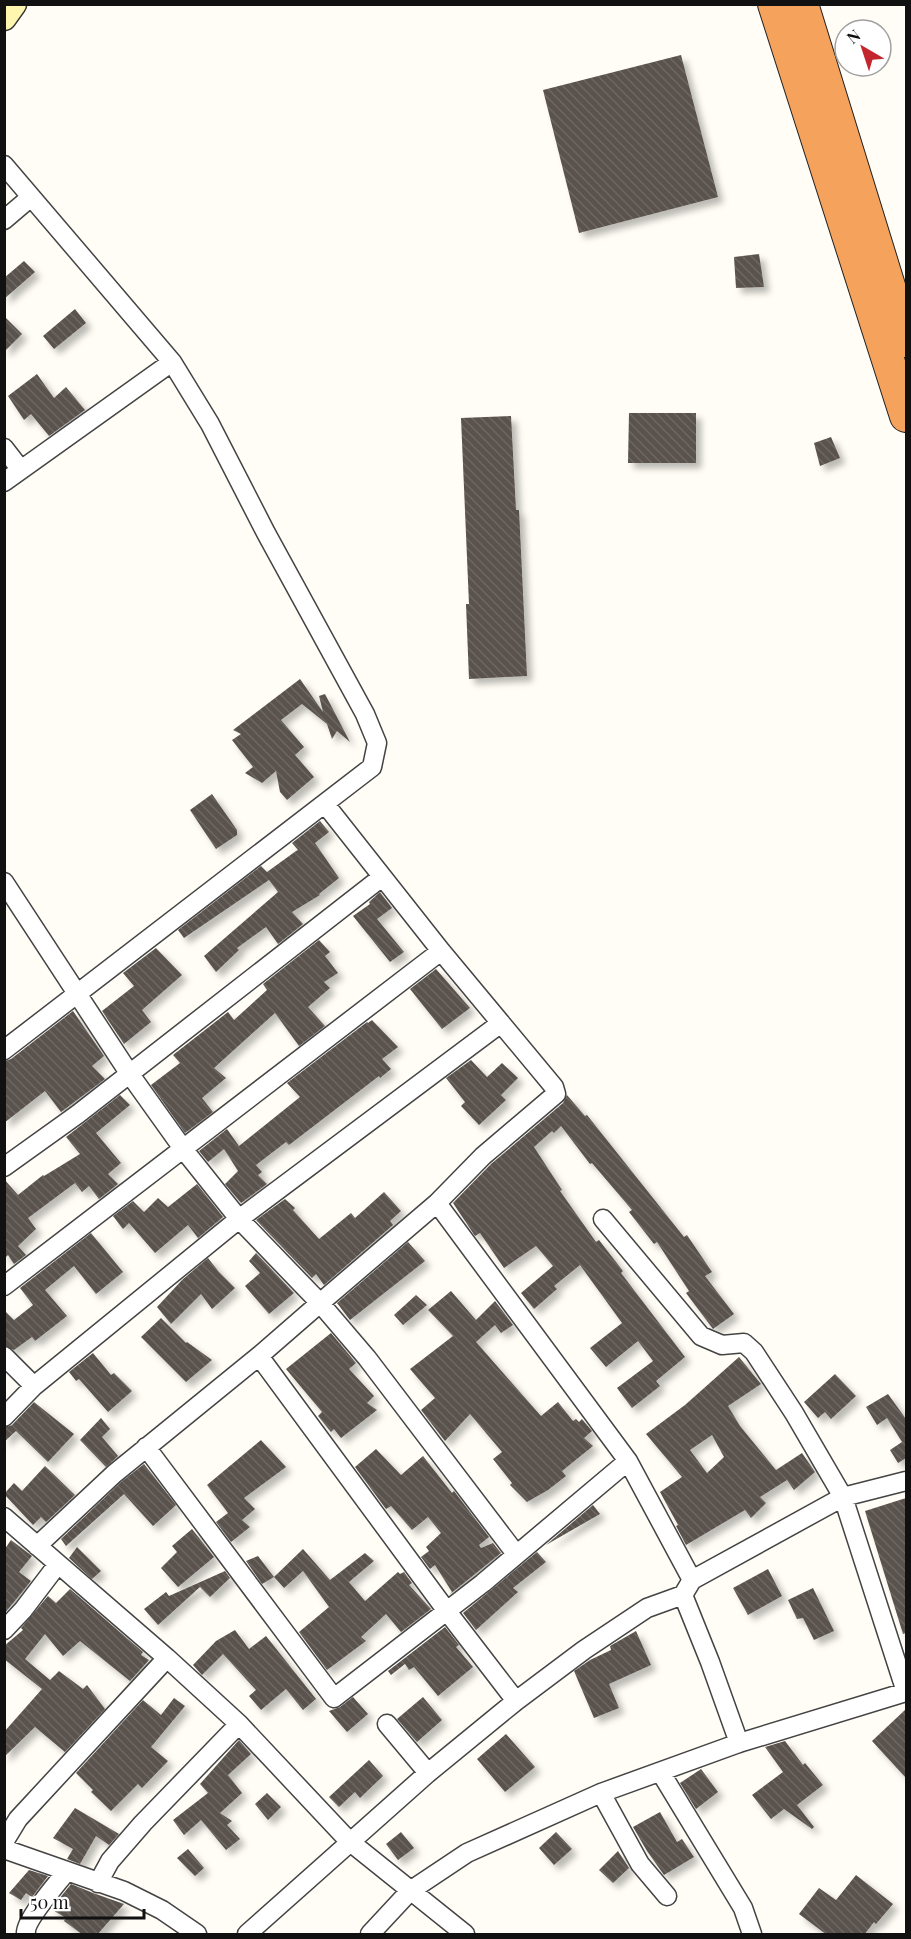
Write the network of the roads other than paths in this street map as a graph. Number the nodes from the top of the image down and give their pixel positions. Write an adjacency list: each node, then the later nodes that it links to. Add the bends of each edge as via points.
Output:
1 (14, 4): 4 (street)
2 (774, 4): 10 (highway)
3 (802, 4): 8 (highway)
4 (4, 18)
5 (4, 165): 6 (street)
6 (31, 197): 7 (street); 9 (street)
7 (4, 219)
8 (906, 341)
9 (172, 362): 12 (street); 14 (street, via 210,424 378,743 372,767)
10 (906, 416)
11 (4, 448): 12 (street)
12 (21, 470): 13 (street)
13 (4, 482)
14 (325, 804): 15 (street); 18 (street)
15 (382, 877): 17 (street); 21 (street)
16 (4, 882): 18 (street)
17 (441, 951): 19 (street); 22 (street)
18 (77, 993): 20 (street); 21 (street)
19 (501, 1023): 24 (street, via 556,1094 483,1156); 25 (street)
20 (4, 1050)
21 (129, 1073): 22 (street); 23 (street)
22 (184, 1150): 25 (street); 27 (street)
23 (4, 1167)
24 (437, 1203): 28 (street); 34 (street)
25 (239, 1219): 28 (street); 31 (street)
26 (603, 1219): 36 (street, via 701,1336 722,1345 744,1343 754,1352)
27 (4, 1286)
28 (320, 1304): 30 (street); 39 (street, via 367,1358)
29 (4, 1356): 31 (street)
30 (259, 1356): 33 (street); 42 (street)
31 (34, 1386): 32 (street)
32 (4, 1417)
33 (146, 1447): 38 (street); 42 (street, via 334,1698)
34 (628, 1461): 39 (street); 41 (street)
35 (906, 1481): 36 (street)
36 (843, 1497): 41 (street); 45 (street)
37 (4, 1517): 38 (street)
38 (37, 1546): 40 (street)
39 (516, 1554): 42 (street)
40 (58, 1564): 43 (street); 44 (street)
41 (687, 1587): 46 (street, via 647,1608); 49 (street)
42 (446, 1610): 46 (street)
43 (4, 1630)
44 (167, 1658): 48 (street); 54 (street, via 18,1819)
45 (906, 1692): 49 (street)
46 (516, 1701): 50 (street)
47 (387, 1724): 50 (street)
48 (239, 1725): 53 (street); 57 (street, via 143,1823 110,1861)
49 (739, 1743): 51 (street)
50 (428, 1773): 53 (street)
51 (660, 1773): 52 (street); 65 (street, via 743,1908)
52 (601, 1793): 58 (street, via 467,1853); 59 (street, via 640,1864)
53 (349, 1841): 58 (street); 62 (street)
54 (4, 1842)
55 (4, 1849): 56 (street)
56 (66, 1872): 57 (street); 60 (street, via 31,1919)
57 (98, 1883): 61 (street, via 162,1910)
58 (410, 1891): 63 (street); 64 (street)
59 (667, 1896)
60 (26, 1935)
61 (197, 1935)
62 (247, 1935)
63 (370, 1935)
64 (465, 1935)
65 (752, 1935)

